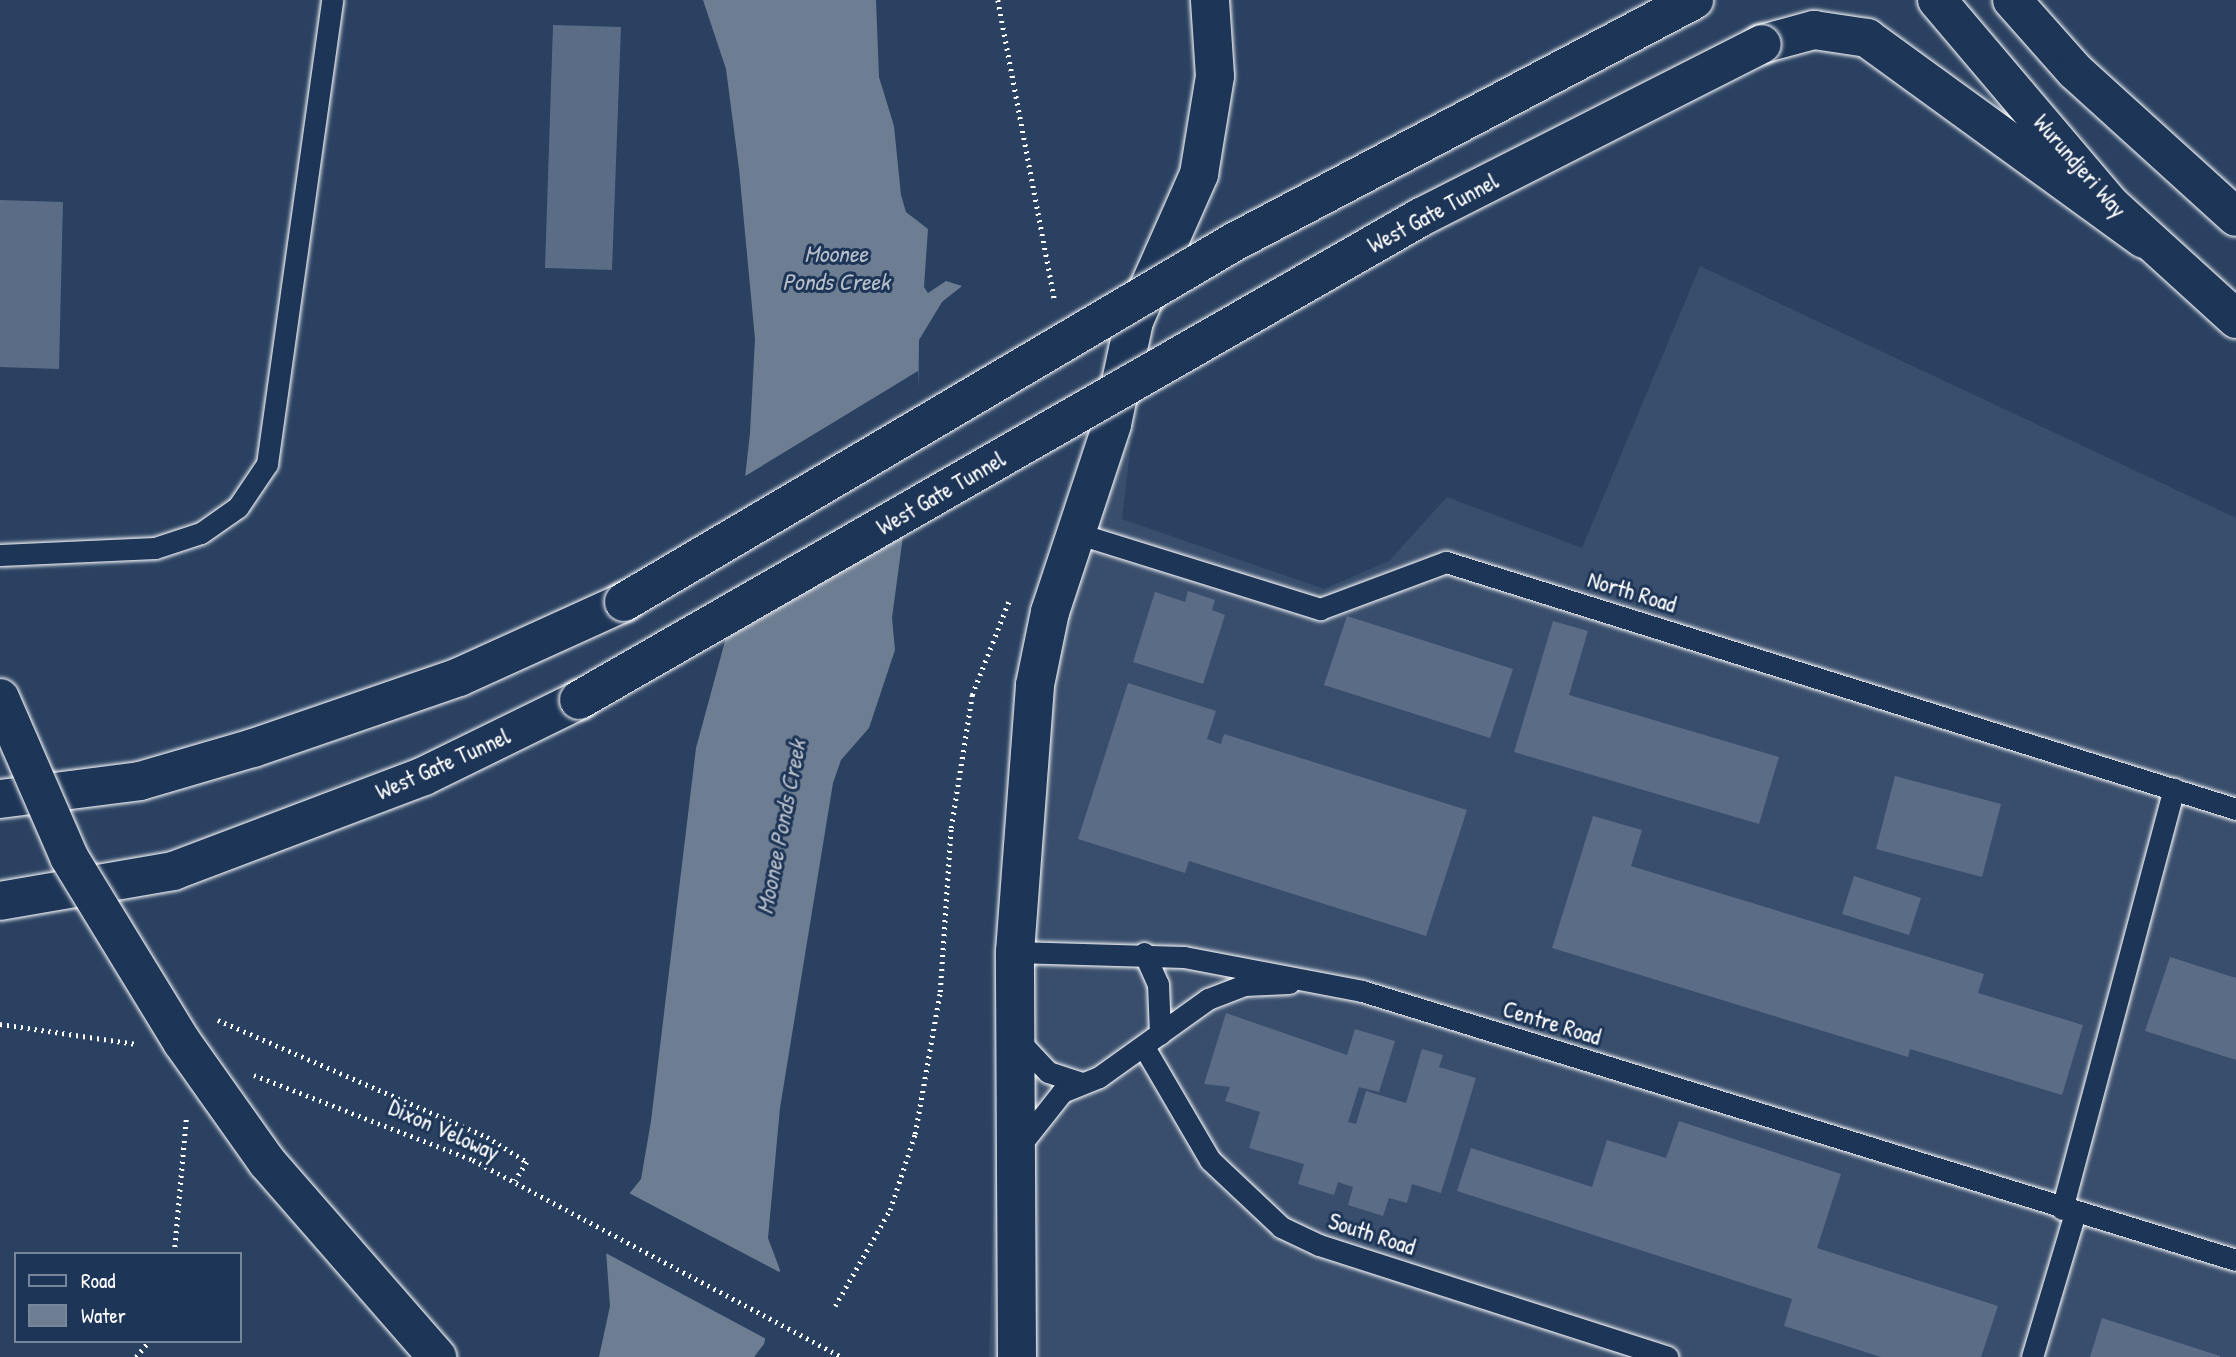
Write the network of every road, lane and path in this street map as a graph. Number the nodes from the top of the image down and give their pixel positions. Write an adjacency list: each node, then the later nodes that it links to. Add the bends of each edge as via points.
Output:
1 (332, 0): 14 (lane, via 267,464 238,507 201,533 155,548)
2 (998, 0): 11 (path)
3 (1210, 0): 13 (main road, via 1215,76 1199,174 1134,321 1112,424)
4 (1694, 0): 18 (main road, bridge, via 1234,242 624,602 458,677 140,781)
5 (1849, 0): 8 (main road, West Gate Tunnel)
6 (1937, 0): 10 (main road, Wurundjeri Way)
7 (2012, 0): 9 (main road, via 2075,71)
8 (1762, 44): 10 (main road, via 1814,30 1867,38); 20 (main road, West Gate Tunnel, bridge, via 1421,217 487,747 293,830 173,871)
9 (2236, 217)
10 (2144, 239): 12 (main road, Wurundjeri Way)
11 (1055, 307)
12 (2236, 319)
13 (1076, 533): 17 (lane, North Road, via 1320,609 1446,562); 21 (main road, via 1035,685)
14 (0, 555)
15 (1015, 584): 35 (path, via 972,695 951,828 940,992 915,1134 890,1210)
16 (0, 698): 38 (main road, bridge, via 69,857 183,1042 267,1162)
17 (2174, 789): 19 (lane, North Road); 33 (lane)
18 (0, 799)
19 (2236, 809)
20 (0, 901)
21 (1014, 952): 22 (lane, Centre Road); 25 (main road)
22 (1144, 953): 23 (lane, Centre Road, via 1258,968); 26 (lane, via 1158,984)
23 (1362, 991): 26 (lane, via 1244,985 1208,999); 33 (lane, Centre Road)
24 (0, 1024): 27 (path, bridge)
25 (1014, 1035): 29 (lane, via 1048,1072); 31 (main road)
26 (1152, 1040): 29 (lane); 41 (lane, South Road, via 1210,1160 1281,1227 1319,1245)
27 (147, 1046)
28 (244, 1071): 32 (path, Dixon Veloway, bridge, via 384,1122)
29 (1089, 1079): 31 (lane, via 1050,1102)
30 (486, 1137): 32 (path, via 527,1161)
31 (1013, 1158): 40 (main road)
32 (515, 1181): 39 (path, Dixon Veloway, bridge)
33 (2068, 1211): 34 (lane, Centre Road); 42 (lane)
34 (2236, 1260)
35 (835, 1306)
36 (147, 1343): 37 (path)
37 (136, 1357)
38 (437, 1357)
39 (842, 1357)
40 (1017, 1357)
41 (1667, 1357)
42 (2032, 1357)

